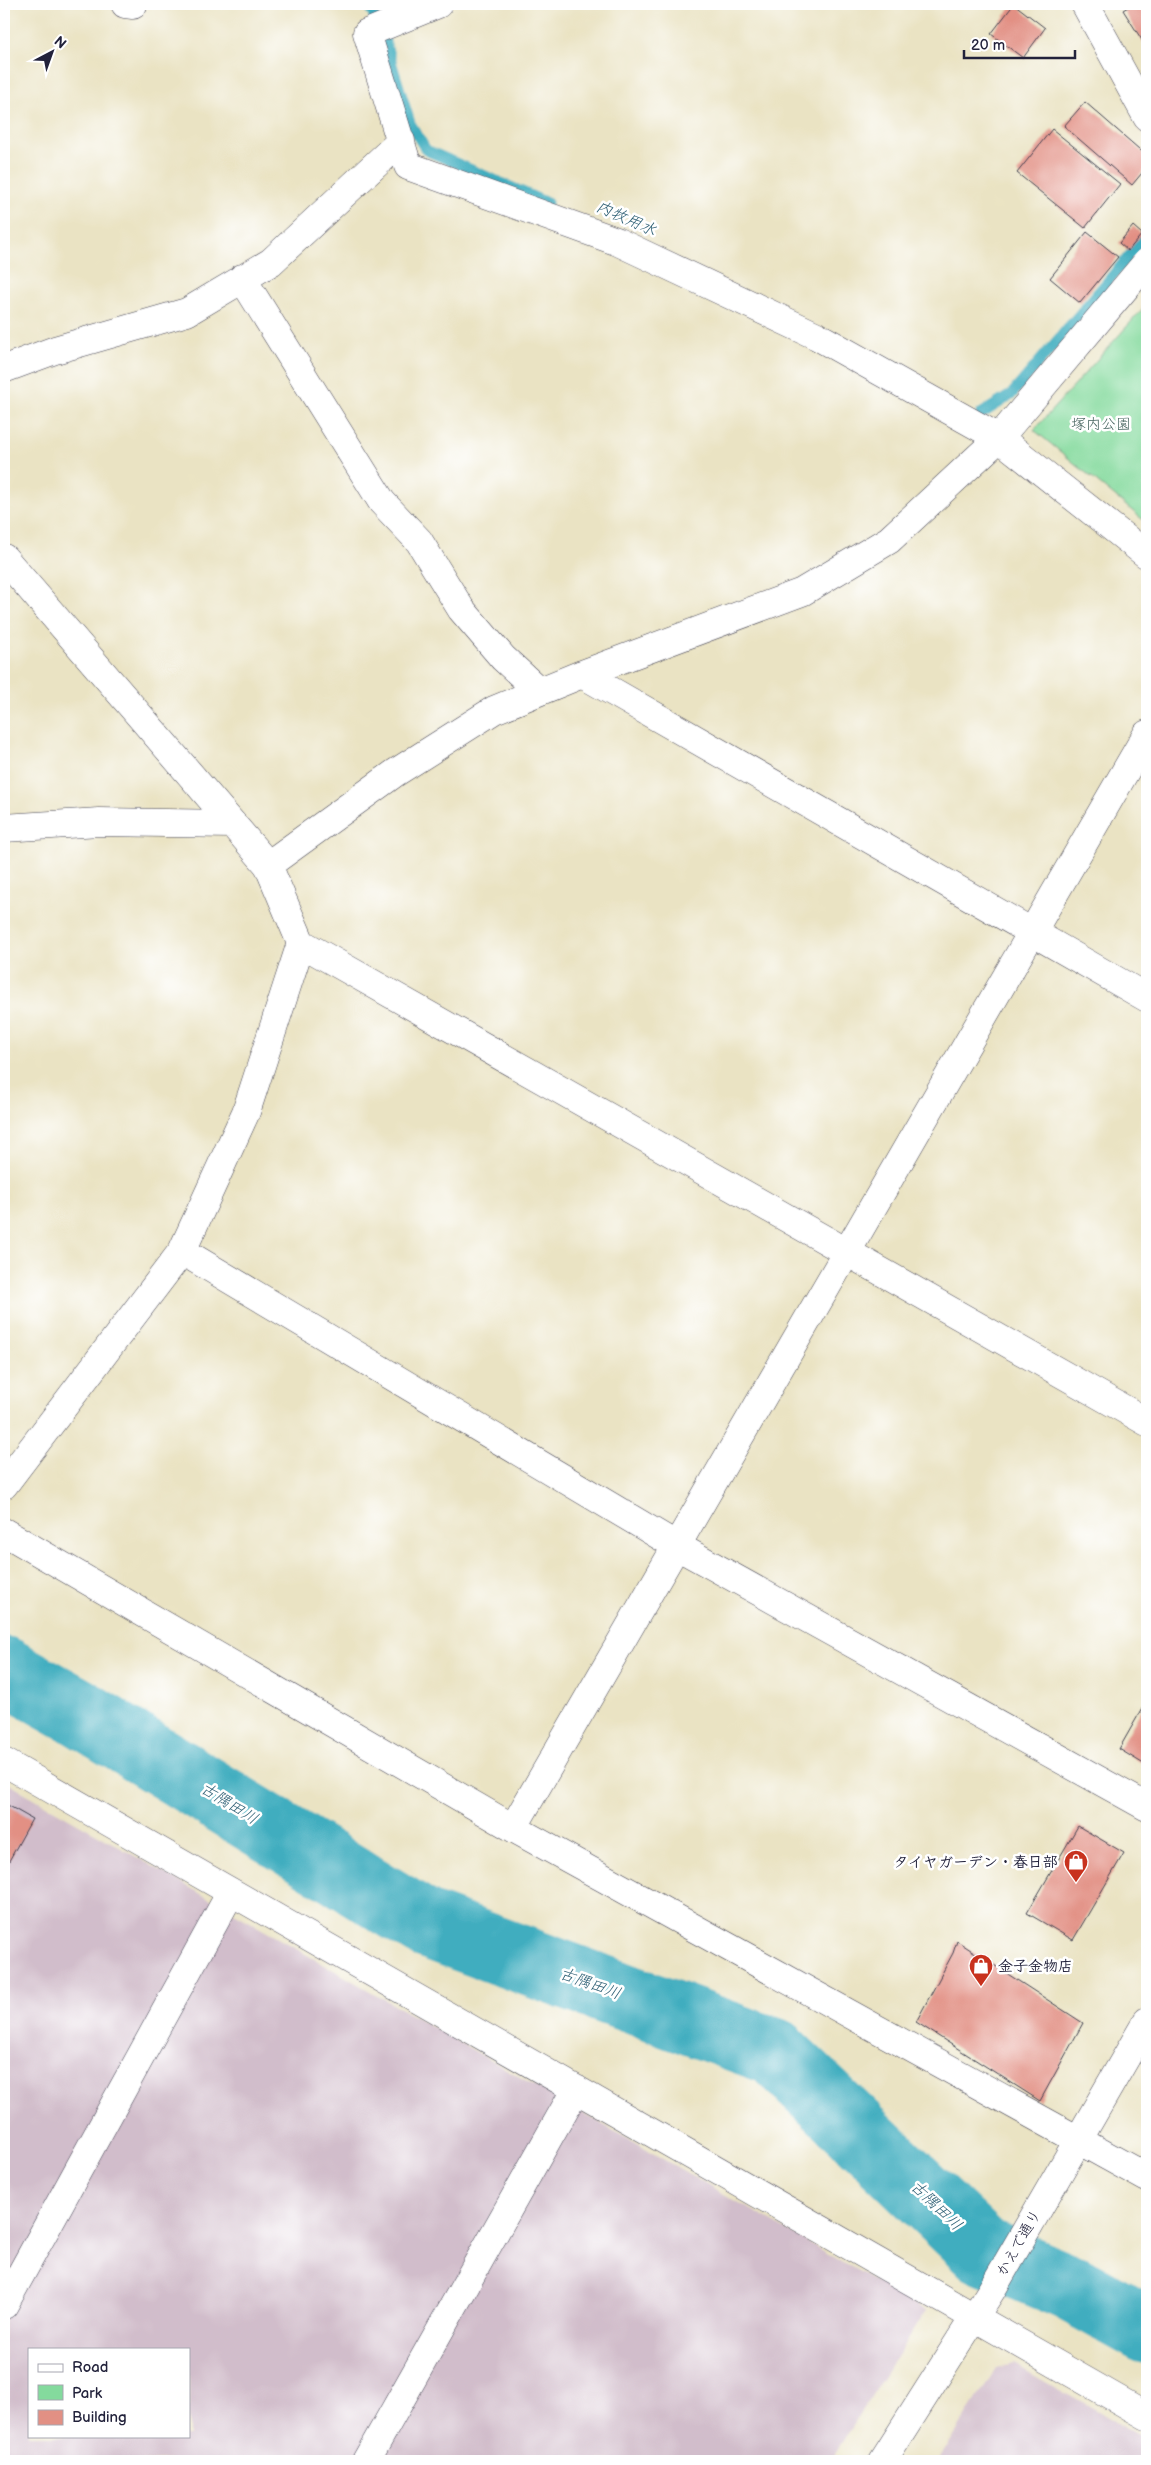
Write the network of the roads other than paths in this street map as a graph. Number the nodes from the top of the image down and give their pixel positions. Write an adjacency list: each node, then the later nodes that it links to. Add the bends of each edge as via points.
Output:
1 (438, 4): 4 (street, via 367,33)
2 (1085, 4): 3 (street)
3 (1147, 117)
4 (401, 141): 6 (street, via 271,262); 8 (street, via 408,166 616,240 817,336)
5 (1147, 262): 8 (street)
6 (242, 278): 7 (street, via 186,312 55,350); 12 (street, via 382,502 419,541 461,609 503,658)
7 (4, 369)
8 (999, 438): 9 (street); 11 (street, via 889,540 802,592)
9 (1147, 555)
10 (4, 558): 14 (street)
11 (582, 674): 12 (street); 17 (street)
12 (539, 691): 16 (street, via 494,710 403,768)
13 (1147, 734): 17 (street)
14 (233, 824): 15 (street, via 99,822); 16 (street)
15 (4, 828)
16 (268, 864): 18 (street)
17 (1032, 932): 19 (street); 21 (street)
18 (301, 943): 20 (street, via 246,1112); 21 (street)
19 (1147, 998)
20 (182, 1251): 23 (street); 25 (street)
21 (847, 1252): 22 (street); 25 (street)
22 (1147, 1422)
23 (4, 1485)
24 (4, 1532): 28 (street)
25 (677, 1546): 27 (street); 28 (street)
26 (4, 1762): 29 (street)
27 (1147, 1807)
28 (513, 1828): 32 (street)
29 (231, 1892): 31 (street); 34 (street)
30 (1147, 2021): 32 (street, かえで通り)
31 (576, 2089): 35 (street); 37 (street)
32 (1073, 2150): 33 (street); 35 (street, かえで通り)
33 (1147, 2178)
34 (4, 2305)
35 (974, 2318): 36 (street); 38 (street, かえで通り)
36 (1147, 2416)
37 (366, 2461)
38 (883, 2461)

